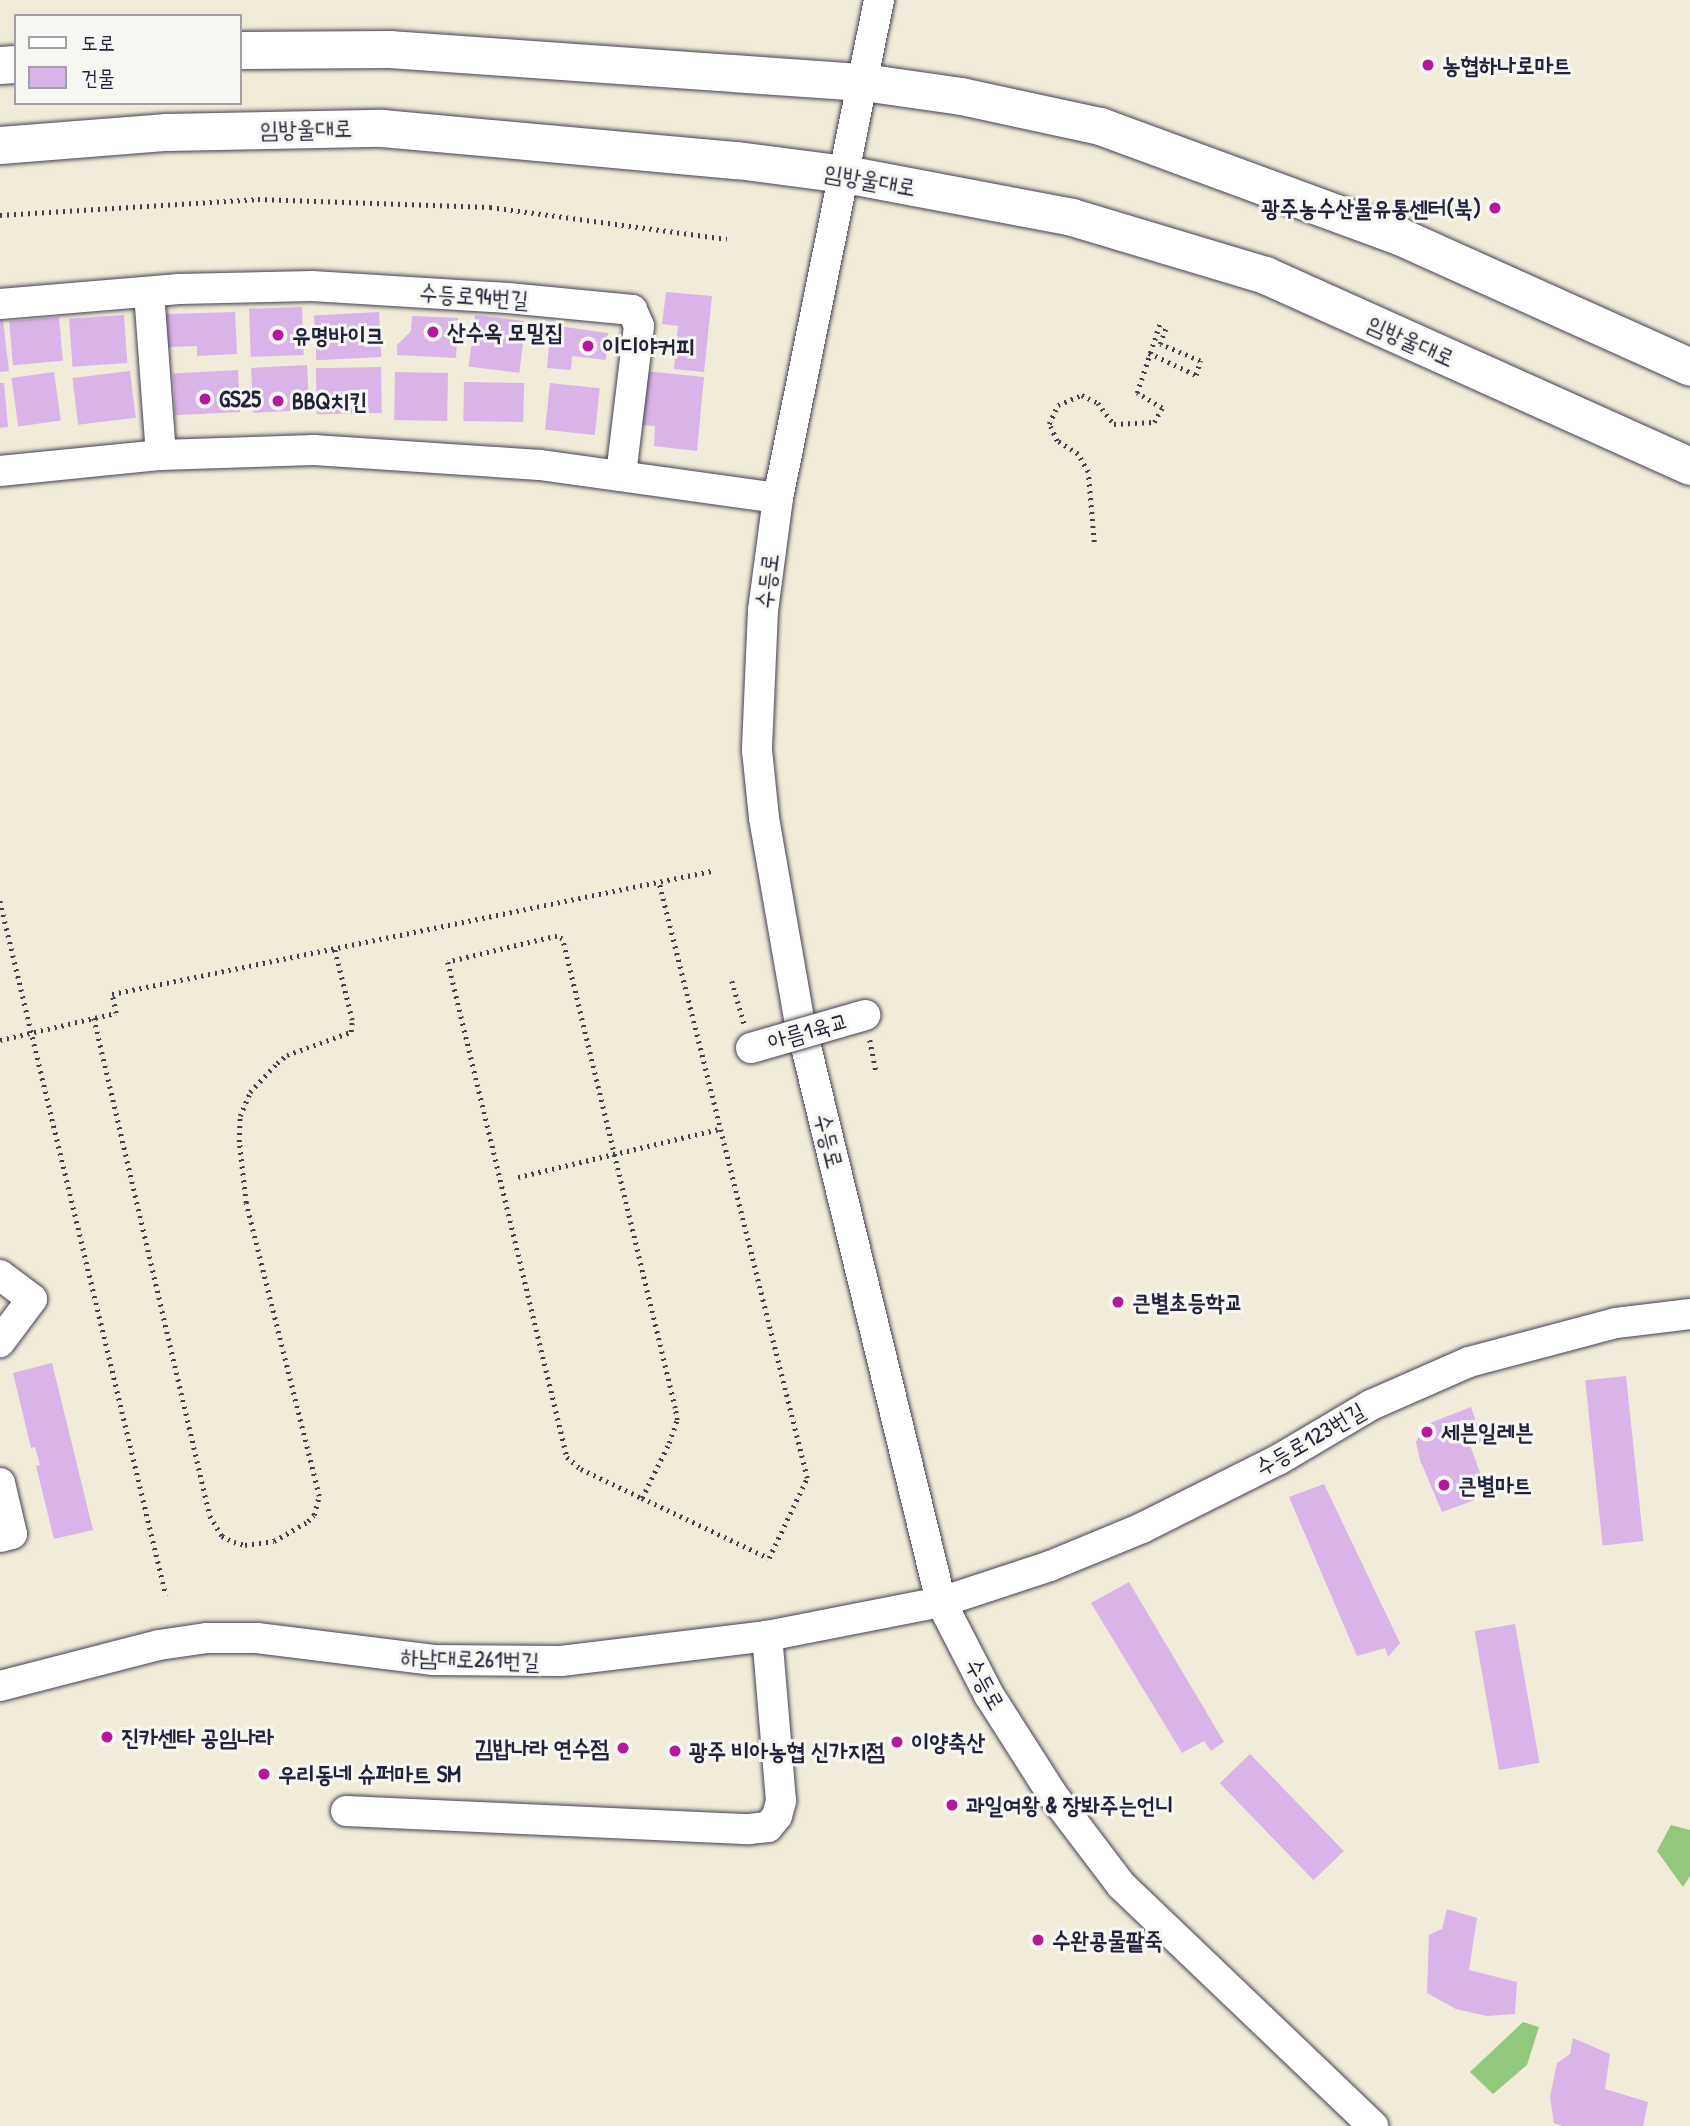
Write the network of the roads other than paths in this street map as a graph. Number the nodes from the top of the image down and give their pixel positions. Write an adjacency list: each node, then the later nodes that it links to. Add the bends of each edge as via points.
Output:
1 (879, 0): 3 (street, 수등로)
2 (242, 50): 3 (main road, via 389,50)
3 (863, 82): 5 (street, 수등로); 8 (main road, via 961,96 1100,127 1399,236)
4 (0, 145): 5 (main road, 임방울대로, via 166,132 382,128 646,150)
5 (845, 174): 10 (main road, 임방울대로, via 1072,217 1265,275); 13 (street, 수등로)
6 (149, 292): 7 (street, 수등로94번길); 9 (street); 12 (street, 수등로94번길, via 313,286 632,310 639,326)
7 (0, 304)
8 (1690, 367)
9 (161, 456): 11 (street); 12 (street, via 314,450 453,457)
10 (1690, 466)
11 (0, 471)
12 (621, 474): 13 (street)
13 (778, 498): 21 (street, 수등로, via 757,699 764,818 799,1018)
14 (865, 1015): 15 (street, 아름1육교, bridge)
15 (751, 1048)
16 (0, 1275): 18 (street, via 32,1299)
17 (1690, 1314): 21 (street, 수등로123번길, via 1616,1323 1469,1362 1371,1405 1278,1460 1142,1528 1050,1566)
18 (0, 1342)
19 (0, 1483): 20 (street, via 12,1534)
20 (0, 1537)
21 (942, 1602): 22 (street, 하남대로261번길); 25 (street, 수등로, via 989,1695 1052,1794 1121,1885)
22 (768, 1636): 23 (street, 하남대로261번길, via 614,1657 517,1662 391,1656 257,1638 207,1638 159,1644); 24 (street, via 781,1801 768,1827)
23 (0, 1686)
24 (346, 1811)
25 (1373, 2126)

